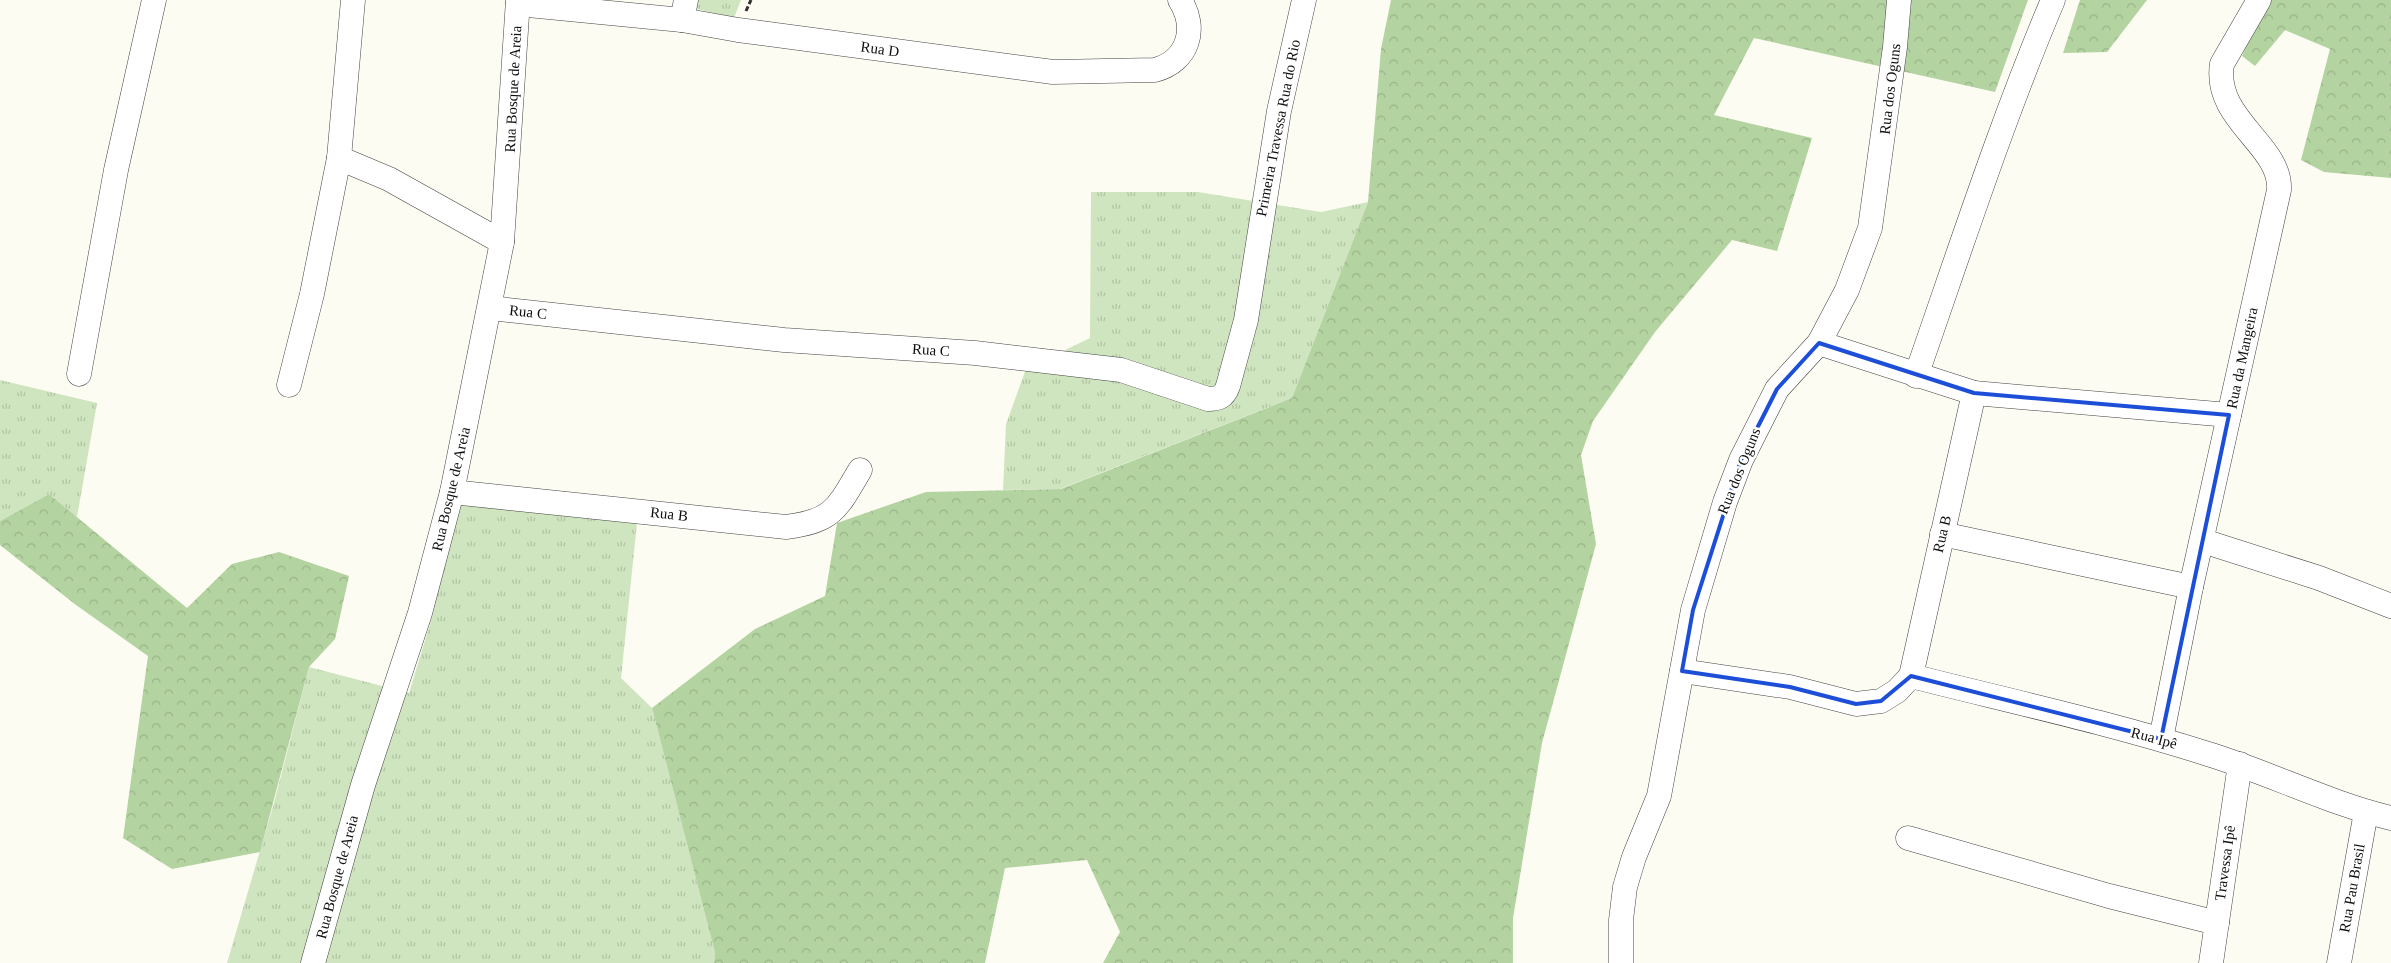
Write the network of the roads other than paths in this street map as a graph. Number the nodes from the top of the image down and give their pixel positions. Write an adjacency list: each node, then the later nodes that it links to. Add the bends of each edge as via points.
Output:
1 (154, 0): 15 (street, via 116,170)
2 (353, 0): 10 (street)
3 (1180, 0): 9 (street, Rua D, via 1186,9 1188,37 1177,60 1155,70 1053,72 738,30)
4 (1304, 0): 12 (street, Primeira Travessa Rua do Rio, via 1279,111)
5 (1899, 0): 14 (street, Rua dos Oguns, via 1896,47 1870,228 1847,290)
6 (2053, 0): 16 (street, via 2003,128)
7 (2260, 0): 19 (street, Rua da Mangeira, via 2222,64 2220,75 2225,95 2275,167 2280,182)
8 (518, 2): 9 (street, Rua D); 11 (street, Rua Bosque de Areia)
9 (684, 10)
10 (339, 158): 11 (street, via 389,180); 17 (street, via 314,284)
11 (502, 242): 13 (street, Rua Bosque de Areia)
12 (1254, 256): 13 (street, Rua C, via 1246,320 1228,386 1223,396 1213,399 1111,369 975,354 784,340)
13 (490, 308): 21 (street, Rua Bosque de Areia)
14 (1819, 343): 16 (street); 26 (street, Rua dos Oguns, via 1777,389 1741,460 1693,610)
15 (79, 374)
16 (1916, 376): 18 (street)
17 (289, 386)
18 (1974, 393): 19 (street); 22 (street, Rua B)
19 (2229, 415): 23 (street, Rua da Mangeira)
20 (860, 470): 21 (street, Rua B, via 835,510 822,519 786,527)
21 (452, 492): 34 (street, Rua Bosque de Areia, via 420,613 363,785)
22 (1942, 534): 24 (street); 27 (street, Rua B)
23 (2203, 540): 24 (street, Rua da Mangeira); 25 (street, via 2319,578)
24 (2192, 586): 28 (street, Rua da Mangeira)
25 (2391, 606)
26 (1682, 671): 27 (street, via 1790,687 1856,704 1881,701 1897,691); 35 (street, Rua dos Oguns, via 1658,796 1625,887 1620,920)
27 (1911, 676): 28 (street, Rua Ipê)
28 (2162, 739): 29 (street, Rua Ipê)
29 (2240, 764): 30 (street, Rua Ipê); 33 (street, Travessa Ipê)
30 (2366, 812): 31 (street, Rua Ipê); 37 (street, Rua Pau Brasil)
31 (2391, 818)
32 (1908, 838): 33 (street)
33 (2217, 924): 36 (street, Travessa Ipê)
34 (313, 963)
35 (1621, 963)
36 (2212, 963)
37 (2338, 963)

